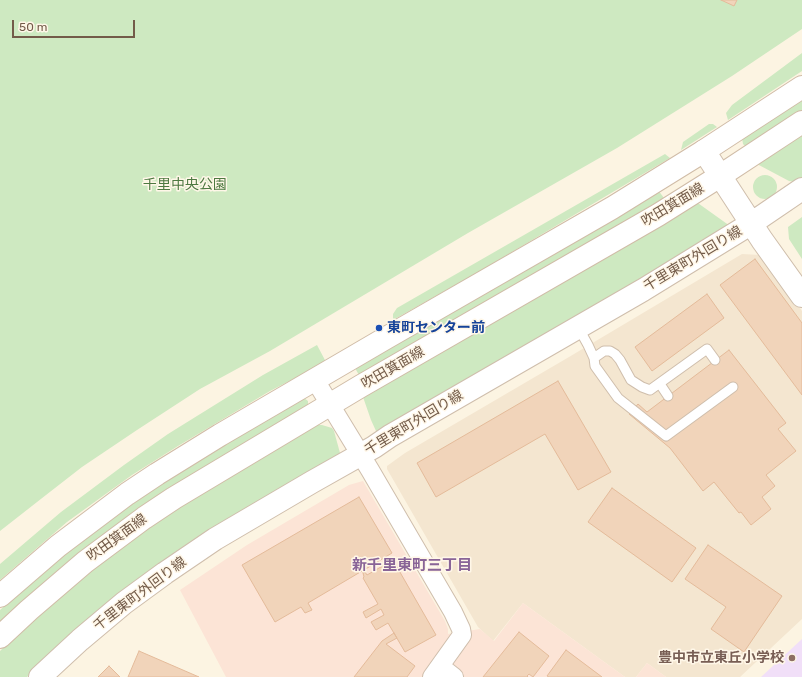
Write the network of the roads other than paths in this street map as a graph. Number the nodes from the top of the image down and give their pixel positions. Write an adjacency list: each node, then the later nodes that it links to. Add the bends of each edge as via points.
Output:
1 (802, 87): 3 (main road, 吹田箕面線)
2 (802, 122): 4 (main road, 吹田箕面線)
3 (704, 151): 4 (main road); 11 (main road, 吹田箕面線, via 612,208)
4 (720, 176): 6 (main road); 15 (main road, 吹田箕面線, via 615,240)
5 (802, 189): 6 (main road, 千里東町外回り線)
6 (752, 224): 7 (main road); 8 (main road, 千里東町外回り線)
7 (802, 296)
8 (578, 327): 9 (lane); 16 (main road, 千里東町外回り線)
9 (594, 358): 12 (lane, via 604,351 610,351 620,360 632,380 642,387 650,390); 13 (lane, via 594,366 618,398 666,436)
10 (715, 360): 12 (lane, via 707,349)
11 (315, 380): 15 (street); 17 (main road, 吹田箕面線, via 189,454 127,494 58,546)
12 (660, 384): 14 (lane)
13 (733, 387)
14 (668, 396)
15 (330, 405): 16 (street); 18 (main road, 吹田箕面線, via 186,490 144,518 84,562)
16 (360, 454): 19 (street, via 461,628 462,635); 20 (main road, 千里東町外回り線, via 233,529 165,573 118,608)
17 (0, 596)
18 (0, 637)
19 (436, 672): 21 (street)
20 (40, 677)
21 (454, 677)

